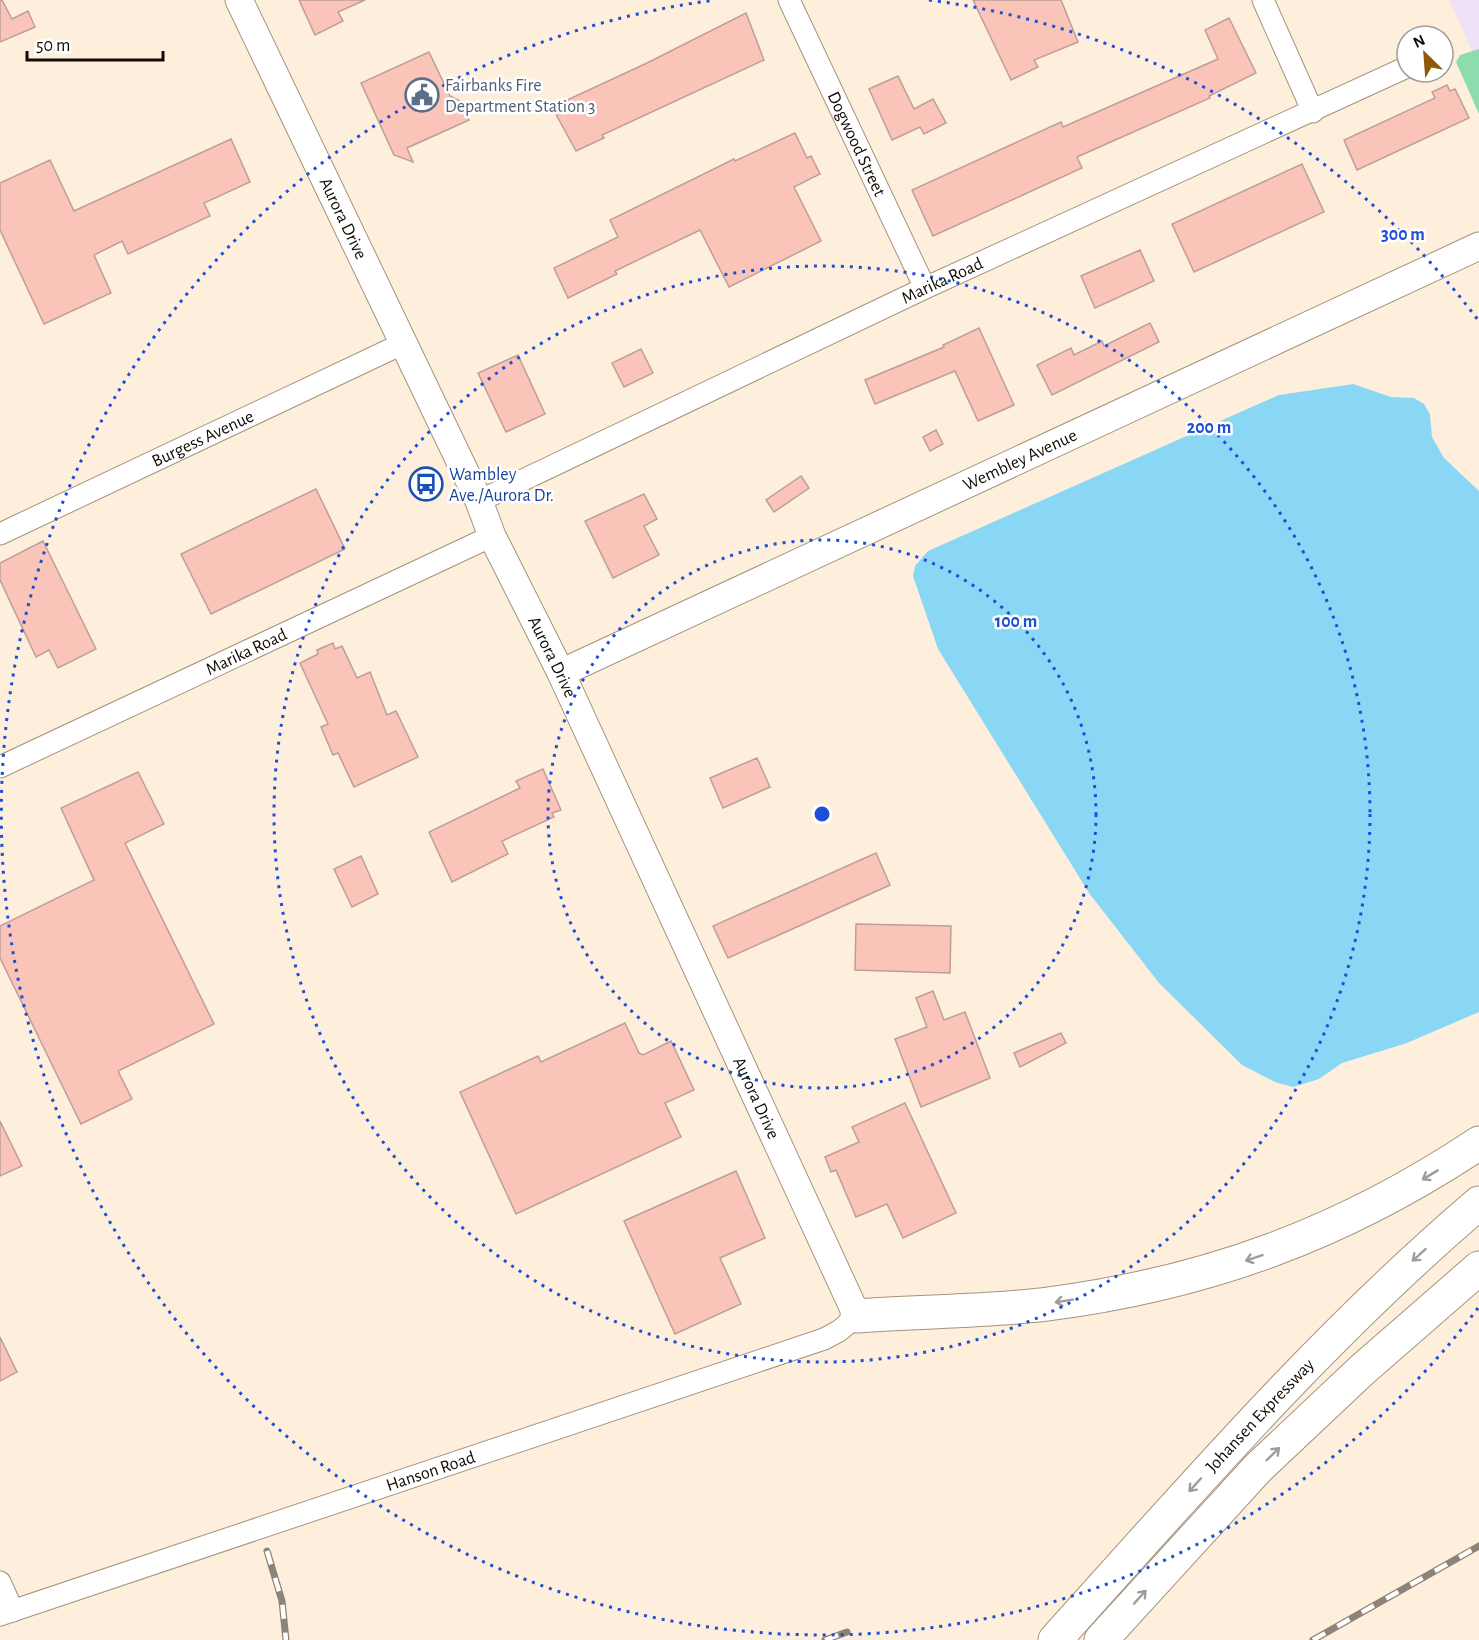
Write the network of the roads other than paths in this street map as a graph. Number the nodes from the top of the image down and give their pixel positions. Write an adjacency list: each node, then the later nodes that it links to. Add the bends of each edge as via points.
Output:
1 (239, 0): 8 (street, Aurora Drive)
2 (789, 0): 7 (street, Dogwood Street)
3 (1263, 0): 5 (street)
4 (1395, 73): 5 (street, Marika Road)
5 (1313, 112): 7 (street, Marika Road)
6 (1479, 246): 12 (street, Wembley Avenue)
7 (925, 288): 9 (street, Marika Road)
8 (404, 344): 9 (street, Aurora Drive); 10 (street, Burgess Avenue)
9 (479, 501): 11 (street, Aurora Drive)
10 (0, 534)
11 (492, 536): 12 (street, Aurora Drive); 13 (street, Marika Road)
12 (561, 673): 17 (street, Aurora Drive)
13 (0, 767)
14 (1479, 1143): 17 (highway, one-way to 17, via 1388,1200 1257,1258 1196,1276 1140,1290 1046,1304)
15 (1479, 1203): 20 (highway, Johansen Expressway, one-way to 20, via 1375,1295 1329,1342)
16 (1479, 1268): 21 (highway, Johansen Expressway, one-way to 16, via 1267,1460)
17 (857, 1316): 19 (street, Hanson Road, via 824,1340)
18 (0, 1582): 19 (street)
19 (7, 1613)
20 (1055, 1640)
21 (1101, 1640)

